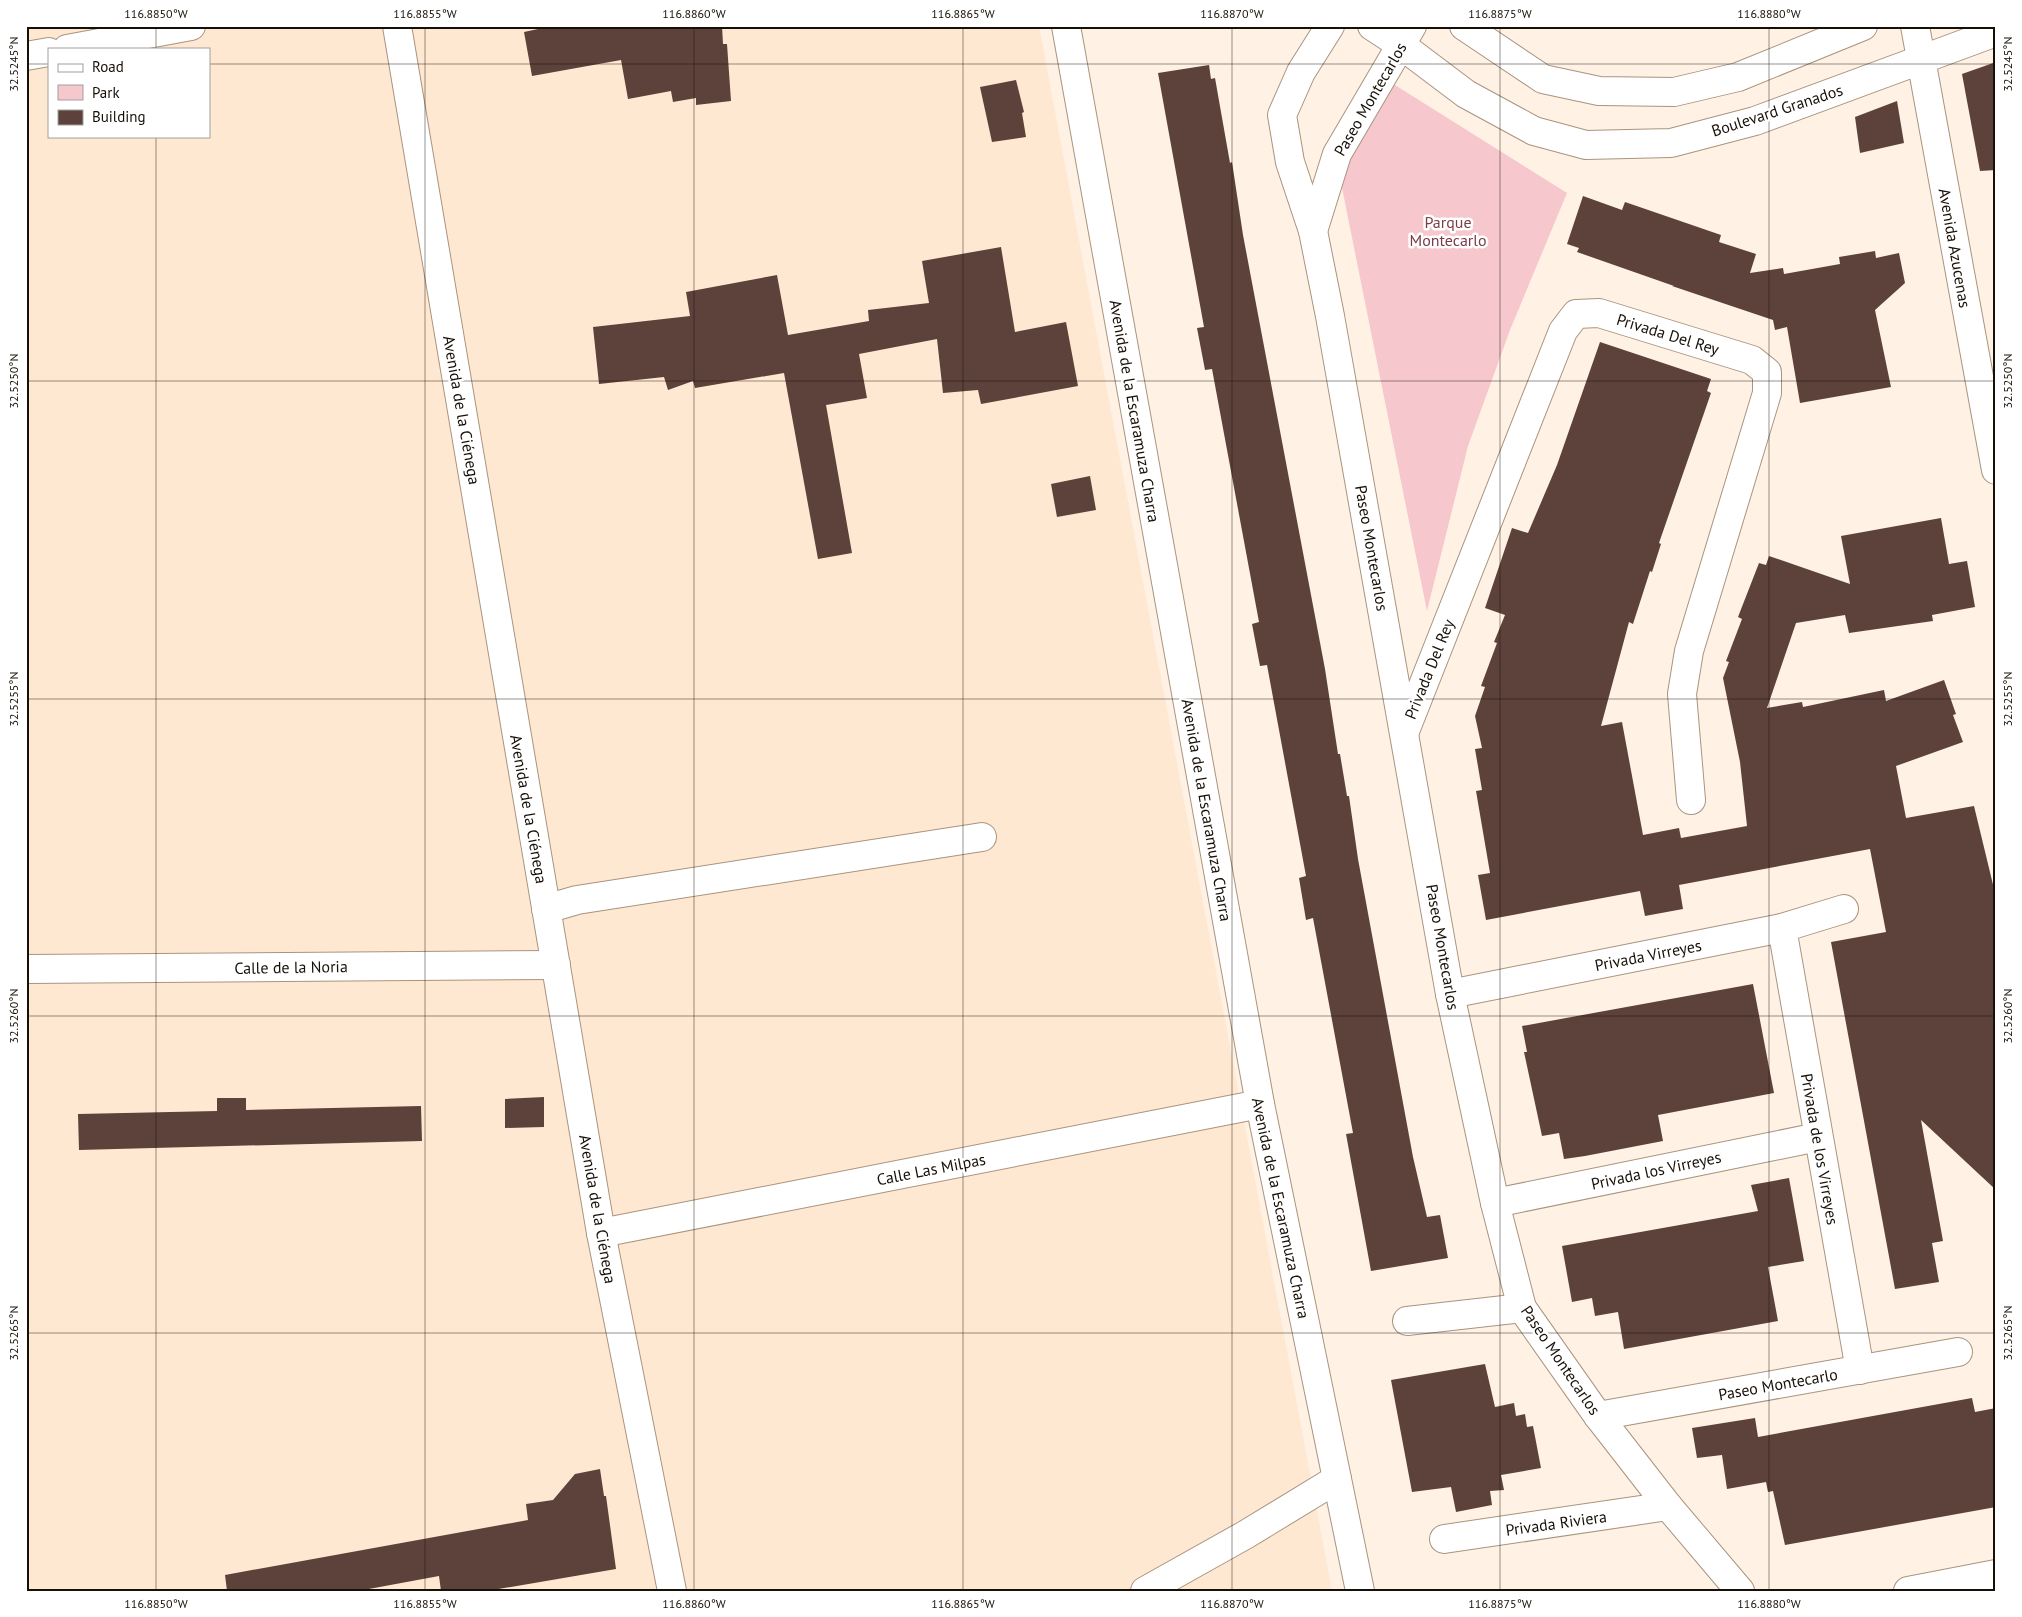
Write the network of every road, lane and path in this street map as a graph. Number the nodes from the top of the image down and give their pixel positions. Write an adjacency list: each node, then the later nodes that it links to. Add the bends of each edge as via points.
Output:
1 (192, 26): 11 (street)
2 (397, 26): 20 (street, Avenida de la Ciénega)
3 (1066, 26): 26 (street, Avenida de la Escaramuza Charra)
4 (1330, 26): 15 (street, Paseo Montecarlos, via 1301,72 1282,115 1290,162)
5 (1372, 26): 10 (street, Boulevard Granados)
6 (1464, 26): 7 (street, via 1544,79 1599,91 1674,92 1738,77)
7 (1863, 26)
8 (1915, 26): 14 (street, Avenida Azucenas)
9 (1996, 32): 14 (street, Boulevard Granados)
10 (1407, 36): 14 (street, Boulevard Granados, via 1466,94 1534,131 1586,145 1671,143 1755,121); 15 (street, Paseo Montecarlos, via 1337,154)
11 (72, 48)
12 (48, 52): 13 (street)
13 (26, 56)
14 (1921, 61): 16 (street, Avenida Azucenas)
15 (1313, 231): 17 (street, Paseo Montecarlos)
16 (1996, 470)
17 (1405, 731): 18 (street, Privada Del Rey, via 1563,331 1576,314 1599,313 1752,360 1767,372 1767,393 1689,651 1682,694); 25 (street, Paseo Montecarlos)
18 (1691, 800)
19 (982, 837): 20 (street, via 577,900)
20 (546, 909): 23 (street, Avenida de la Ciénega)
21 (1844, 909): 22 (street, Privada Virreyes)
22 (1782, 928): 25 (street, Privada Virreyes); 27 (street, Privada de los Virreyes)
23 (556, 965): 24 (street, Calle de la Noria); 29 (street, Avenida de la Ciénega)
24 (26, 969)
25 (1450, 994): 28 (street, Paseo Montecarlos)
26 (1260, 1104): 29 (street, Calle Las Milpas); 35 (street, Avenida de la Escaramuza Charra)
27 (1818, 1137): 28 (street, Privada los Virreyes); 33 (street, Privada de los Virreyes)
28 (1494, 1203): 30 (street, Paseo Montecarlos)
29 (601, 1233): 39 (street, Avenida de la Ciénega)
30 (1522, 1308): 31 (street); 34 (street, Paseo Montecarlos)
31 (1407, 1321)
32 (1958, 1352): 33 (street, Paseo Montecarlo)
33 (1860, 1370): 34 (street, Paseo Montecarlo)
34 (1598, 1416): 36 (street, Paseo Montecarlos)
35 (1337, 1479): 40 (street); 41 (street, Avenida de la Escaramuza Charra)
36 (1668, 1506): 37 (street, Privada Riviera); 42 (street, Paseo Montecarlos)
37 (1444, 1539)
38 (1996, 1574): 43 (street)
39 (672, 1591)
40 (1145, 1591)
41 (1360, 1591)
42 (1740, 1591)
43 (1908, 1591)

